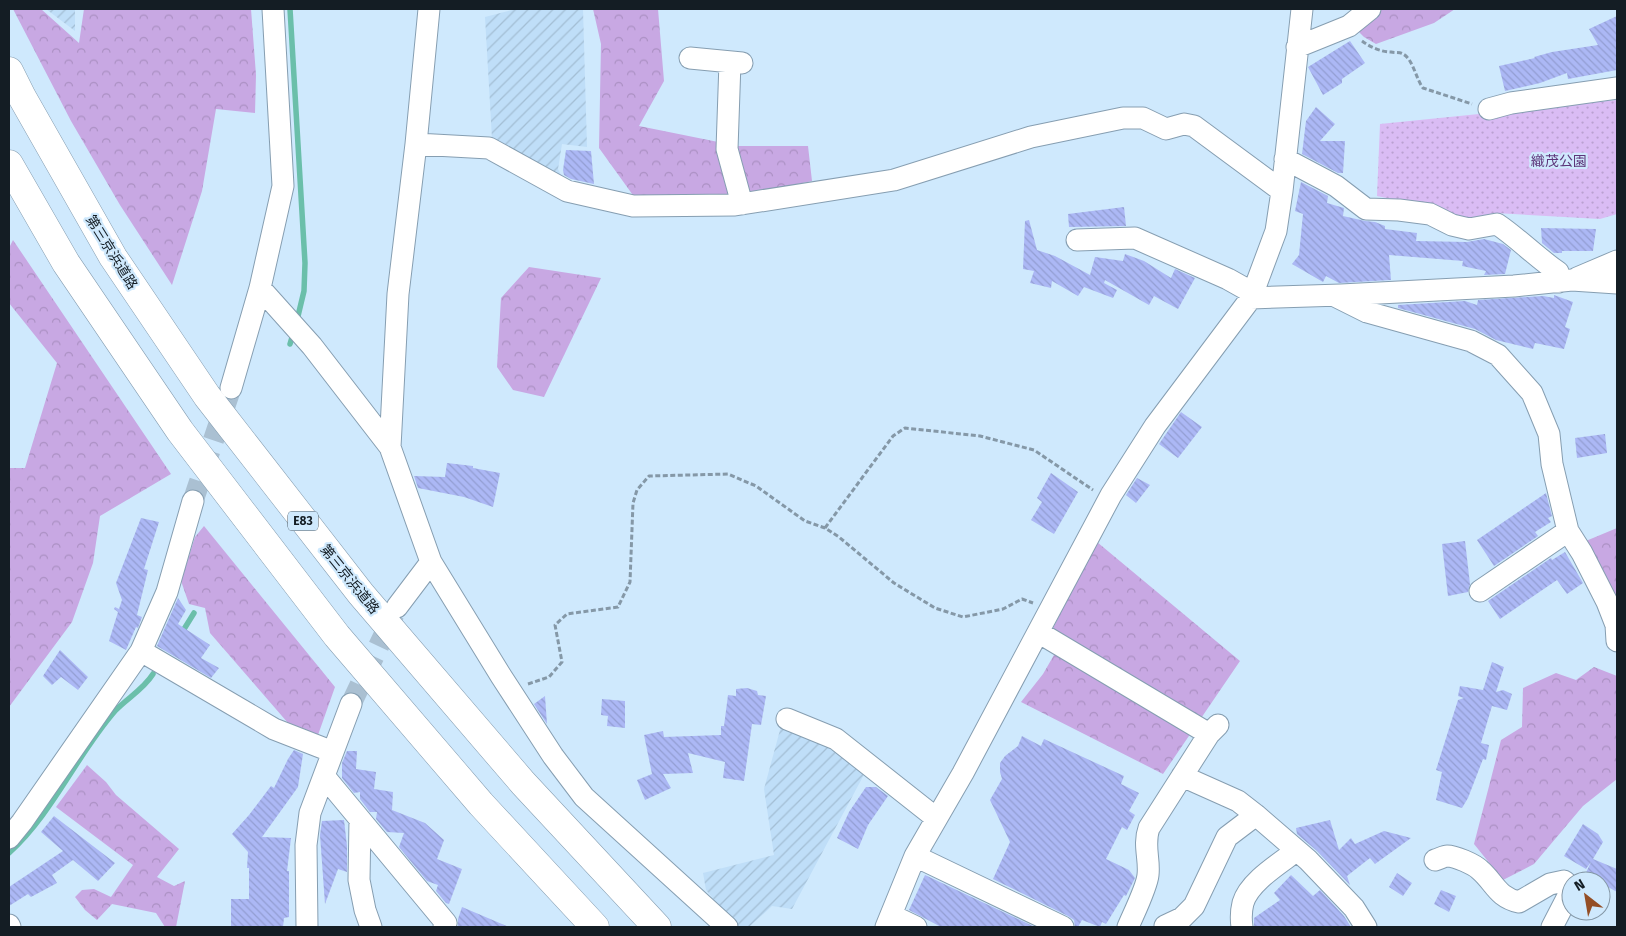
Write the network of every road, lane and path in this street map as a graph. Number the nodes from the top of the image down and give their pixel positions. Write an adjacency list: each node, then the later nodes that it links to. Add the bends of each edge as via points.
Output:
1 (273, 9): 20 (street, via 283,186)
2 (429, 9): 11 (street)
3 (1302, 9): 6 (street)
4 (1370, 9): 5 (street)
5 (1348, 26): 6 (street); 10 (path, via 1364,43 1374,48 1403,53 1423,88)
6 (1297, 47): 12 (street)
7 (690, 58): 15 (street, via 736,62 726,149)
8 (9, 71): 55 (highway, 第三京浜道路 / E83, via 113,257 207,396 360,594 523,783)
9 (1617, 88): 10 (street)
10 (1489, 108)
11 (416, 144): 15 (street, via 489,148 567,191 633,206); 24 (street, via 398,294)
12 (1285, 159): 14 (street); 18 (street, via 1336,186 1366,210 1430,214 1452,225 1470,229 1497,224)
13 (9, 164): 54 (highway, via 66,263 186,439 337,636 481,804)
14 (1282, 191): 15 (street, via 1194,126 1184,124 1166,129 1143,118 1123,118 1031,137 894,180); 21 (street, via 1276,231)
15 (742, 204)
16 (1078, 240): 21 (street, via 1135,238 1228,279)
17 (1617, 261): 18 (street)
18 (1566, 281): 19 (street); 22 (street)
19 (1617, 283)
20 (260, 288): 23 (street); 24 (street, via 312,346)
21 (1252, 296): 22 (street); 25 (street, via 1155,426)
22 (1335, 296): 28 (street, via 1368,312 1471,342 1498,355 1532,393 1549,434 1552,464)
23 (231, 388)
24 (390, 447): 29 (street)
25 (1108, 500): 27 (path, via 1034,450 980,436 905,428 893,436); 32 (street)
26 (193, 501): 35 (street, via 167,592)
27 (825, 528): 32 (path, via 894,583 935,608 963,617 1003,609 1022,599); 36 (path, via 805,521 756,486 728,474 649,476 637,490 633,503 630,582 618,606 567,614 555,625 562,662 549,677)
28 (1568, 531): 30 (street); 34 (street, via 1607,602 1616,625)
29 (430, 562): 31 (street); 36 (street)
30 (1480, 590)
31 (397, 607)
32 (1050, 609): 33 (street)
33 (1038, 632): 41 (street, via 1214,729); 43 (street)
34 (1617, 641)
35 (141, 651): 39 (street, via 274,729); 45 (street)
36 (510, 691): 56 (street, via 584,797)
37 (351, 704): 39 (street)
38 (788, 719): 43 (street, via 836,739)
39 (333, 752): 40 (street)
40 (324, 776): 44 (street); 51 (street, via 310,813 306,845)
41 (1182, 776): 42 (street, via 1238,801); 59 (street, via 1146,836 1148,876)
42 (1256, 816): 46 (street); 50 (street, via 1227,837 1194,906 1182,918)
43 (936, 818): 47 (street)
44 (360, 820): 52 (street, via 359,880); 53 (street, via 446,923)
45 (9, 838)
46 (1296, 851): 60 (street, via 1249,891 1243,904); 61 (street, via 1354,908)
47 (915, 856): 49 (street); 58 (street)
48 (1435, 860): 62 (street, via 1447,856 1469,863 1480,869 1509,900 1519,902 1550,884 1564,881 1570,887 1569,892)
49 (888, 921): 57 (street)
50 (1165, 926)
51 (307, 927)
52 (371, 927)
53 (444, 927)
54 (595, 927)
55 (657, 927)
56 (727, 927)
57 (916, 927)
58 (1062, 927)
59 (1128, 927)
60 (1242, 927)
61 (1366, 927)
62 (1552, 927)

